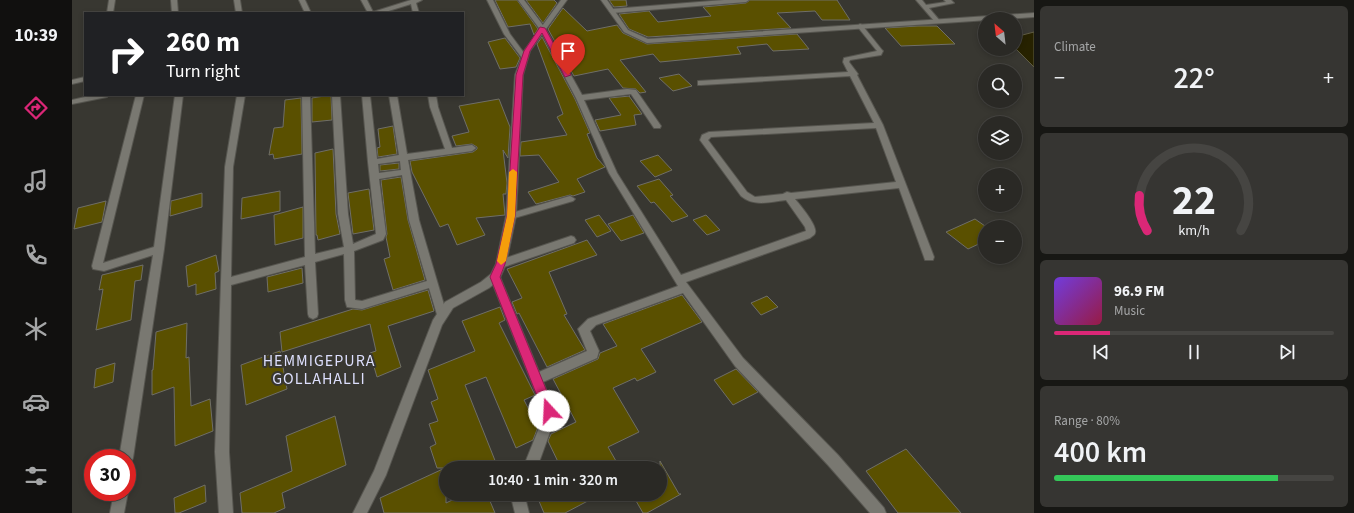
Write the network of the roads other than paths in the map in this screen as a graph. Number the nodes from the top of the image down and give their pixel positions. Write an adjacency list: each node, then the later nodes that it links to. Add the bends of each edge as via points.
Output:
1 (112, 0): 16 (street)
2 (174, 0): 17 (street)
3 (237, 0): 18 (street)
4 (302, 0): 19 (street)
5 (364, 0): 20 (street)
6 (490, 0): 27 (street, via 507,34)
7 (521, 0): 26 (street)
8 (564, 0): 26 (street)
9 (604, 0): 15 (street)
10 (746, 0): 15 (street)
11 (919, 0): 14 (street)
12 (947, 0): 14 (street, via 951,4)
13 (416, 1): 21 (street); 22 (street)
14 (925, 7): 24 (street)
15 (612, 11): 25 (street, via 626,31 647,41)
16 (110, 12)
17 (175, 12)
18 (239, 12)
19 (308, 12)
20 (370, 12)
21 (386, 12)
22 (416, 12)
23 (1034, 15): 24 (street)
24 (937, 21): 25 (street)
25 (860, 26): 28 (street, via 880,51 879,54 846,59)
26 (542, 28): 27 (street); 41 (street)
27 (524, 57): 54 (street, via 518,87)
28 (854, 74): 31 (street); 43 (street)
29 (84, 79): 30 (street)
30 (72, 82)
31 (701, 83)
32 (99, 96): 42 (street)
33 (140, 96): 56 (street, via 96,266 104,267)
34 (179, 96): 56 (street)
35 (241, 96): 62 (street, via 229,167)
36 (306, 96): 59 (street)
37 (336, 96): 57 (street, via 343,214)
38 (366, 96): 48 (street)
39 (393, 96): 47 (street)
40 (432, 96): 46 (street)
41 (580, 98): 44 (street, via 633,92); 64 (street, via 613,173)
42 (72, 102)
43 (879, 125): 51 (street); 52 (street, via 705,137 704,140 749,198 755,200)
44 (657, 126)
45 (472, 148): 46 (street)
46 (449, 150): 47 (street)
47 (404, 158): 48 (street); 49 (street)
48 (372, 162): 50 (street)
49 (406, 172): 50 (street); 63 (street, via 414,220)
50 (374, 177): 57 (street, via 381,234 377,239)
51 (901, 184): 52 (street); 58 (street)
52 (787, 195): 64 (street, via 810,226 811,232)
53 (570, 199): 54 (street)
54 (511, 216): 60 (street)
55 (571, 240): 60 (street)
56 (159, 249): 68 (street)
57 (348, 249): 59 (street); 63 (street, via 351,304 362,305)
58 (930, 257)
59 (310, 259): 62 (street); 65 (street)
60 (501, 264): 61 (street)
61 (495, 277): 66 (street, via 449,305); 67 (street)
62 (227, 282): 73 (street, via 222,452)
63 (432, 283): 66 (street)
64 (682, 284): 67 (street, via 592,322 584,329 584,335 593,354); 76 (street, via 739,362 833,460)
65 (313, 314)
66 (442, 315): 74 (street, via 379,475)
67 (536, 379): 69 (street, via 546,402 549,418)
68 (127, 449)
69 (533, 461)
70 (120, 501): 72 (street)
71 (519, 501): 75 (street)
72 (118, 513)
73 (226, 513)
74 (360, 513)
75 (522, 513)
76 (879, 513)

